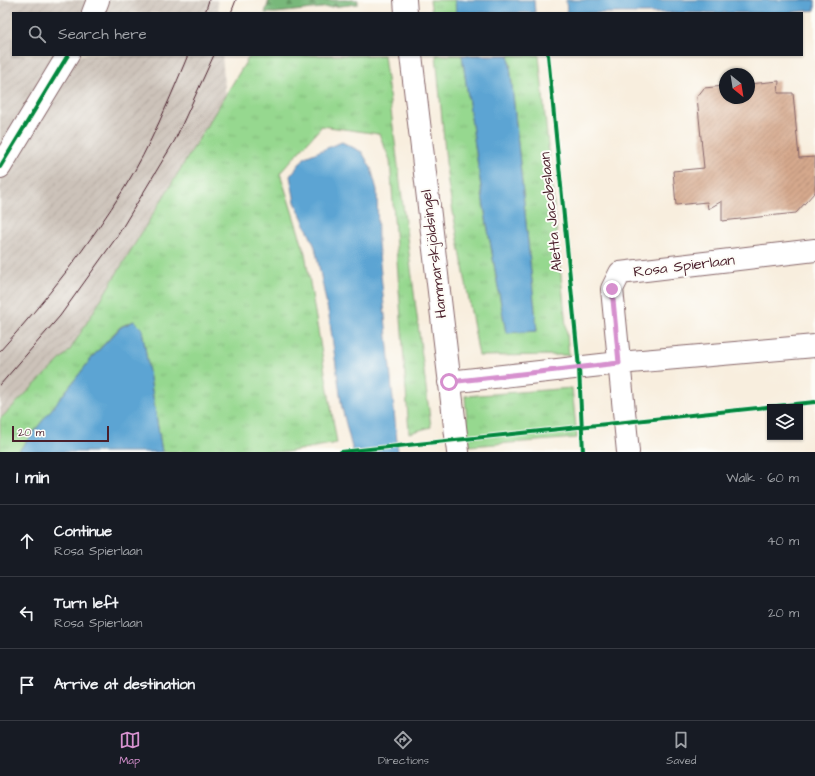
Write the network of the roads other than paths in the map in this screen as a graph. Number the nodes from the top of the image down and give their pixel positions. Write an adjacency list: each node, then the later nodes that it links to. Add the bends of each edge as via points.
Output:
1 (98, 0): 3 (street)
2 (405, 0): 4 (street)
3 (93, 12)
4 (406, 12)
5 (67, 56): 7 (street)
6 (411, 56): 11 (street, Hammarskjöldsingel)
7 (0, 167)
8 (815, 250): 10 (street, Rosa Spierlaan, via 620,273 612,289)
9 (815, 346): 10 (street)
10 (619, 363): 11 (street); 13 (street)
11 (449, 382): 12 (street, Hammarskjöldsingel)
12 (458, 452)
13 (628, 452)

